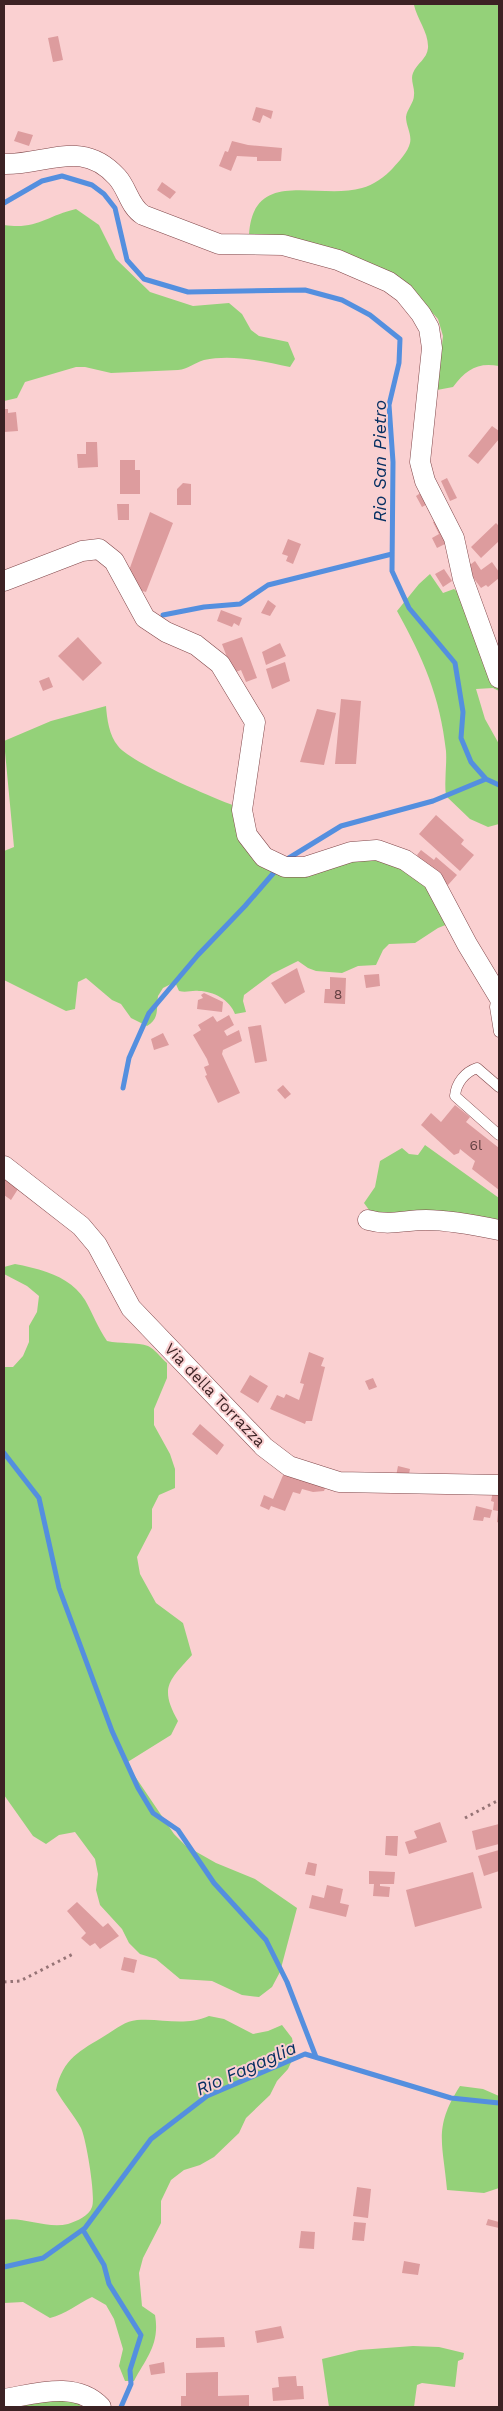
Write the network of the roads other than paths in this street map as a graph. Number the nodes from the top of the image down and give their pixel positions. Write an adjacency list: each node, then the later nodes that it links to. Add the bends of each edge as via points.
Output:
1 (4, 164): 3 (street, via 60,155 98,160 119,179 134,209 143,215 219,244 283,245 306,250 367,271 404,293 421,314 432,348 420,462 425,482 454,538 463,579)
2 (4, 581): 4 (street, via 82,551 100,549 114,561 145,618 166,632 196,645 220,664 255,722 242,810 247,835 264,857 284,867 305,867 351,852 377,850 405,860 433,880)
3 (499, 678)
4 (498, 996): 5 (lane, via 495,1007)
5 (499, 1032)
6 (499, 1087): 7 (lane, via 477,1068 463,1078 455,1096)
7 (499, 1135)
8 (4, 1166): 11 (street, Via della Torrazza, via 81,1226 97,1245 131,1308 264,1448 289,1466 339,1482)
9 (368, 1220): 10 (street, via 382,1224 425,1220)
10 (499, 1230)
11 (499, 1485)
12 (4, 2399): 13 (street, via 54,2390 68,2391 93,2398)
13 (101, 2407)

